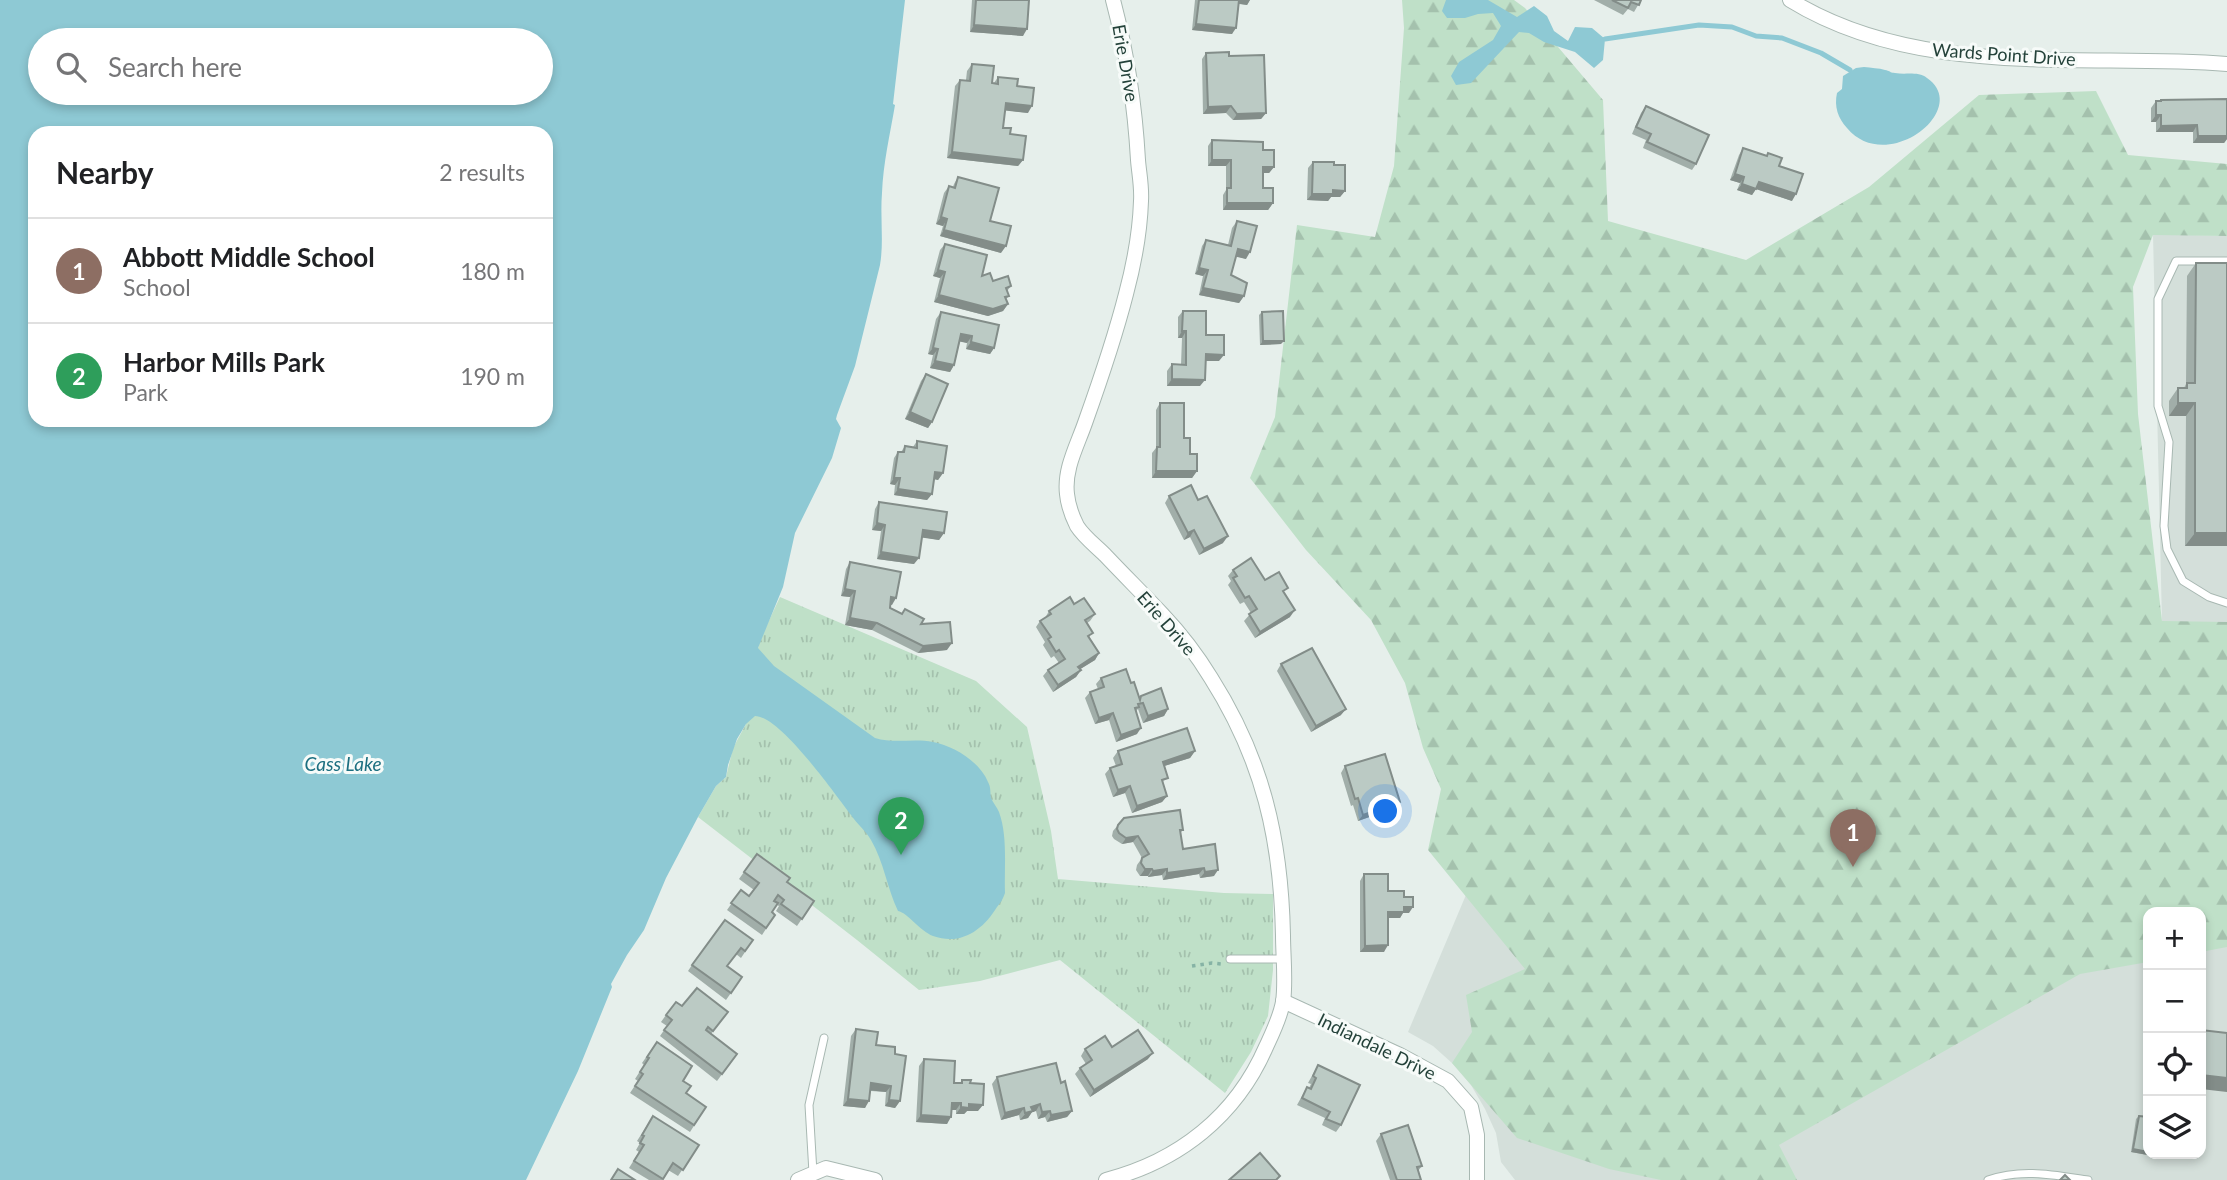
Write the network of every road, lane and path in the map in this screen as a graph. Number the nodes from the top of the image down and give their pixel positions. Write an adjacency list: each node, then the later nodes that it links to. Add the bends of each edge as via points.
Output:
1 (1113, 0): 7 (street, Erie Drive, via 1132,89 1141,200 1126,294 1068,468 1066,490 1079,528 1163,615 1211,677 1252,756 1276,842)
2 (1790, 0): 3 (street, Wards Point Drive, via 1854,31 1922,48 2019,58)
3 (2227, 64)
4 (2227, 261): 5 (lane, via 2176,261 2158,299 2158,407 2169,442 2167,549 2183,581)
5 (2227, 603)
6 (1230, 959): 7 (lane); 8 (path, via 1228,964)
7 (1283, 959): 9 (street, Erie Drive)
8 (1192, 966)
9 (1283, 1001): 14 (street, Erie Drive, via 1262,1057 1242,1091 1210,1126 1174,1153); 15 (street, Indiandale Drive, via 1448,1081 1471,1107 1477,1135)
10 (824, 1038): 11 (lane, via 808,1105)
11 (813, 1173): 12 (street); 13 (street, via 826,1168)
12 (798, 1180)
13 (875, 1180)
14 (1106, 1180)
15 (1477, 1180)
16 (1988, 1180): 17 (lane, via 2033,1172)
17 (2088, 1180)

